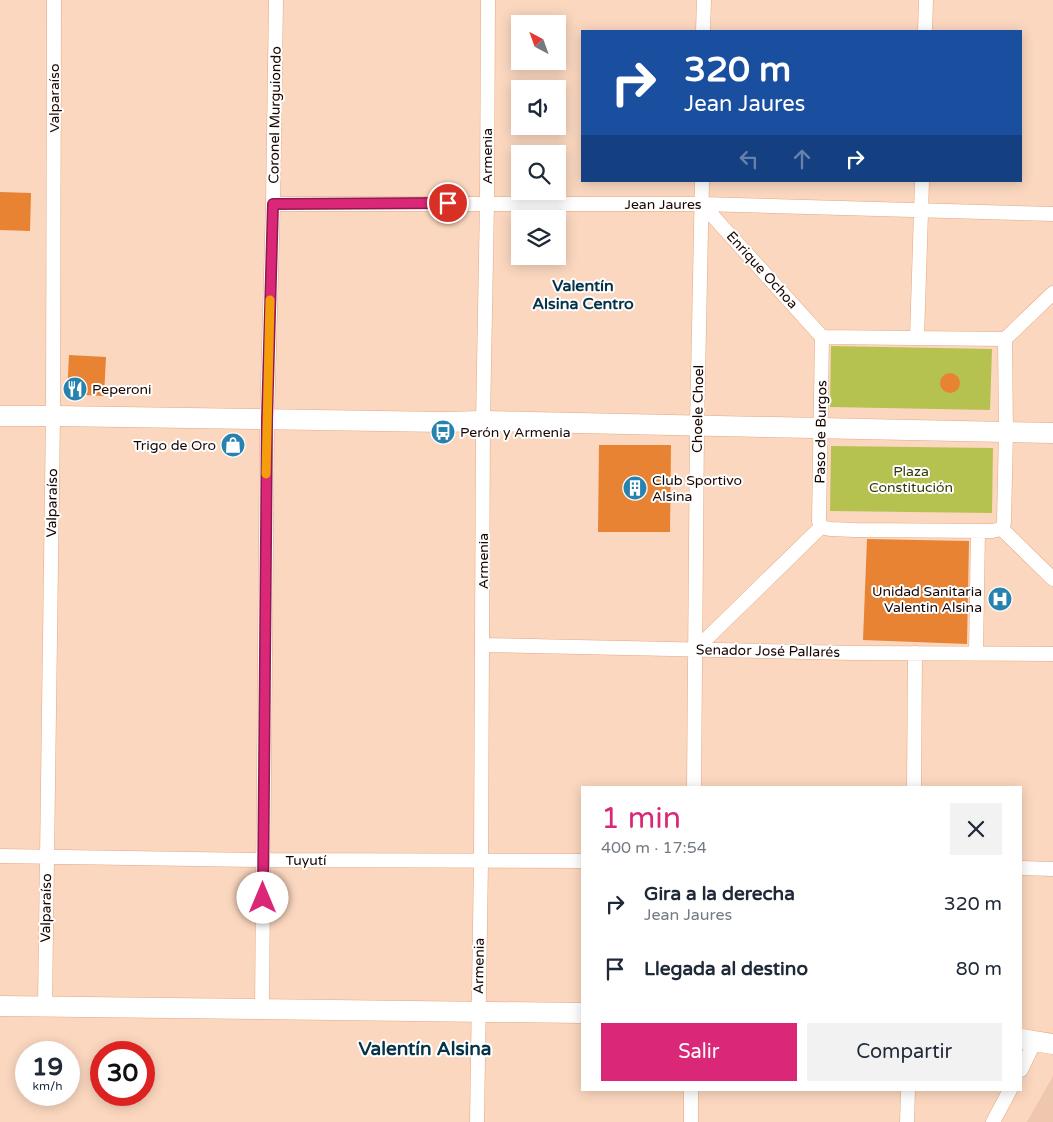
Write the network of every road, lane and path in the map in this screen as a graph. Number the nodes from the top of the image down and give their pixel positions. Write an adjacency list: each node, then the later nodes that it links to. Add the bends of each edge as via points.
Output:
1 (54, 0): 20 (street, Valparaíso)
2 (276, 0): 11 (street, Coronel Murguiondo)
3 (488, 0): 10 (street, Armenia)
4 (704, 0): 6 (street)
5 (926, 0): 7 (street)
6 (703, 30)
7 (926, 30)
8 (702, 182): 12 (street, Choele Choel)
9 (922, 182): 13 (street)
10 (487, 203): 11 (street, Jean Jaures); 12 (street, Jean Jaures); 22 (street, Armenia)
11 (273, 204): 21 (street, Coronel Murguiondo)
12 (702, 204): 13 (street, Jean Jaures); 16 (street, Enrique Ochoa); 23 (street, Choele Choel)
13 (921, 210): 14 (street, Jean Jaures); 17 (street)
14 (1053, 214)
15 (1053, 294): 18 (street)
16 (822, 337): 17 (street); 24 (street, Paso de Burgos)
17 (917, 338): 18 (street)
18 (1005, 339): 25 (street)
19 (0, 416): 20 (street)
20 (53, 416): 21 (street); 39 (street, Valparaíso)
21 (267, 420): 22 (street); 40 (street, Coronel Murguiondo)
22 (483, 421): 23 (street); 31 (street, Armenia)
23 (697, 426): 24 (street); 32 (street, Choele Choel)
24 (821, 428): 25 (street); 27 (street, Paso de Burgos)
25 (1006, 432): 26 (street); 28 (street)
26 (1053, 432)
27 (821, 526): 29 (street, via 838,530); 32 (street)
28 (1002, 529): 29 (street); 30 (street)
29 (978, 531): 34 (street)
30 (1053, 580)
31 (483, 645): 32 (street, Senador José Pallarés); 41 (street, Armenia)
32 (695, 650): 33 (street, Senador José Pallarés); 36 (street, Choele Choel)
33 (915, 653): 34 (street, Senador José Pallarés); 37 (street)
34 (976, 653): 35 (street, Senador José Pallarés)
35 (1053, 654)
36 (694, 786)
37 (914, 786)
38 (0, 856): 39 (street, Tuyutí)
39 (46, 857): 40 (street, Tuyutí); 46 (street, Valparaíso)
40 (264, 860): 41 (street, Tuyutí); 47 (street, Coronel Murguiondo)
41 (481, 861): 42 (street, Tuyutí); 48 (street, Armenia)
42 (581, 861)
43 (1022, 868): 44 (street)
44 (1053, 869)
45 (0, 1006): 46 (street)
46 (45, 1006): 47 (street)
47 (262, 1010): 48 (street)
48 (478, 1012): 49 (street); 55 (street, Armenia)
49 (581, 1014)
50 (1037, 1042): 51 (street)
51 (1022, 1068)
52 (692, 1091): 56 (street)
53 (908, 1091): 57 (street)
54 (1009, 1091): 58 (street)
55 (477, 1122)
56 (691, 1122)
57 (907, 1122)
58 (993, 1122)

